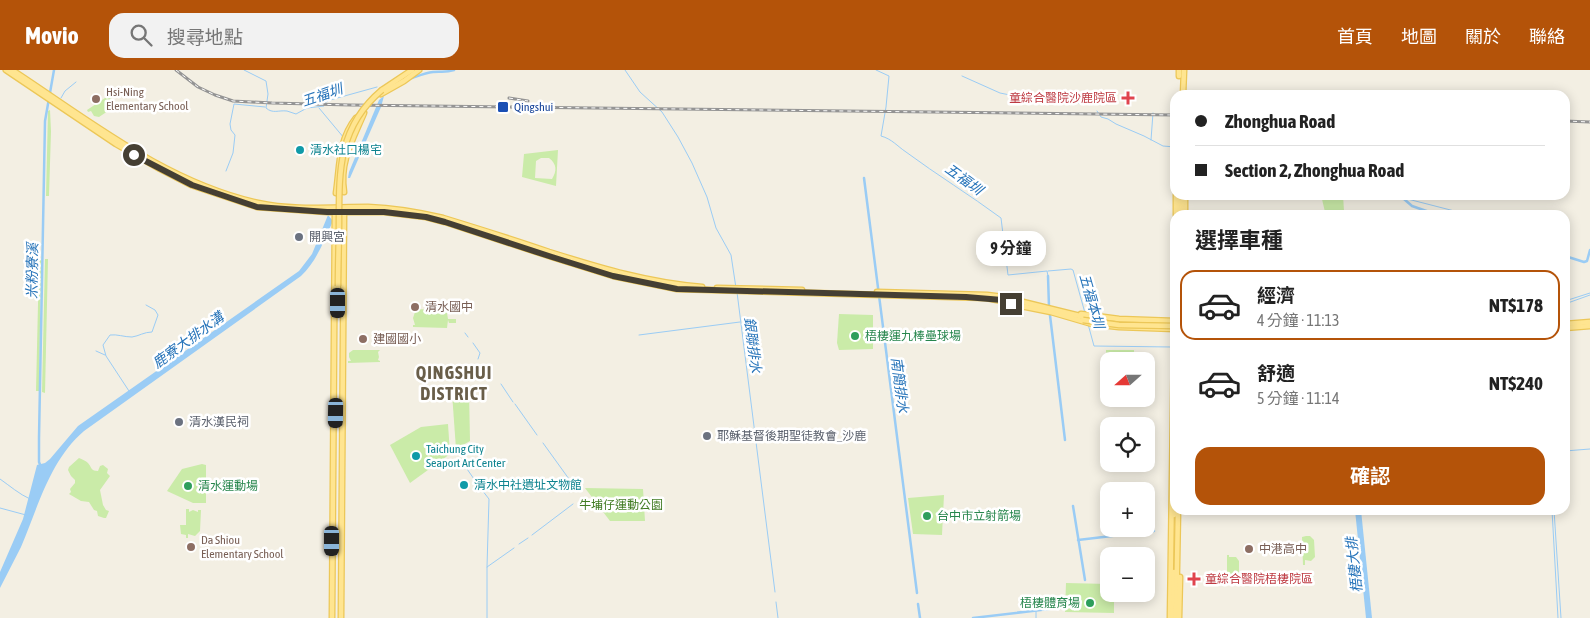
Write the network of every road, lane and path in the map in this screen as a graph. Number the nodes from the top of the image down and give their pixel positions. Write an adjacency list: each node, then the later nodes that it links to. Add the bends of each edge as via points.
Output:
1 (6, 70): 10 (main road)
2 (12, 70): 10 (main road)
3 (411, 70): 9 (main road, via 391,82)
4 (418, 70): 9 (main road)
5 (1183, 70): 6 (main road); 7 (main road); 8 (main road)
6 (1179, 76)
7 (1186, 76)
8 (1182, 90)
9 (382, 92): 11 (main road, bridge)
10 (47, 95): 15 (main road, via 132,149 193,182 259,203); 15 (main road, via 124,149 192,185 257,207)
11 (363, 112): 12 (main road, bridge, via 345,159); 13 (main road, bridge, via 350,126 343,144); 16 (main road, bridge, via 342,163); 18 (main road, bridge, via 348,135 341,161)
12 (344, 192)
13 (336, 193)
14 (344, 209): 15 (main road); 16 (main road); 19 (main road, via 394,209 443,218 586,264 679,285 738,290 987,295)
15 (335, 210): 17 (main road)
16 (342, 276): 18 (main road); 32 (main road)
17 (336, 278): 18 (main road); 27 (main road)
18 (339, 287): 27 (main road); 32 (main road)
19 (1074, 316): 21 (main road); 23 (main road, via 1083,322 1109,326); 24 (main road, bridge)
20 (1590, 322): 22 (main road)
21 (1170, 324)
22 (1570, 324)
23 (1170, 325)
24 (1170, 325)
25 (1590, 326): 26 (main road)
26 (1570, 328)
27 (335, 463): 31 (main road)
28 (1175, 515): 33 (main road)
29 (1175, 515): 33 (main road)
30 (1179, 515): 33 (main road)
31 (333, 618)
32 (339, 618)
33 (1175, 618)

